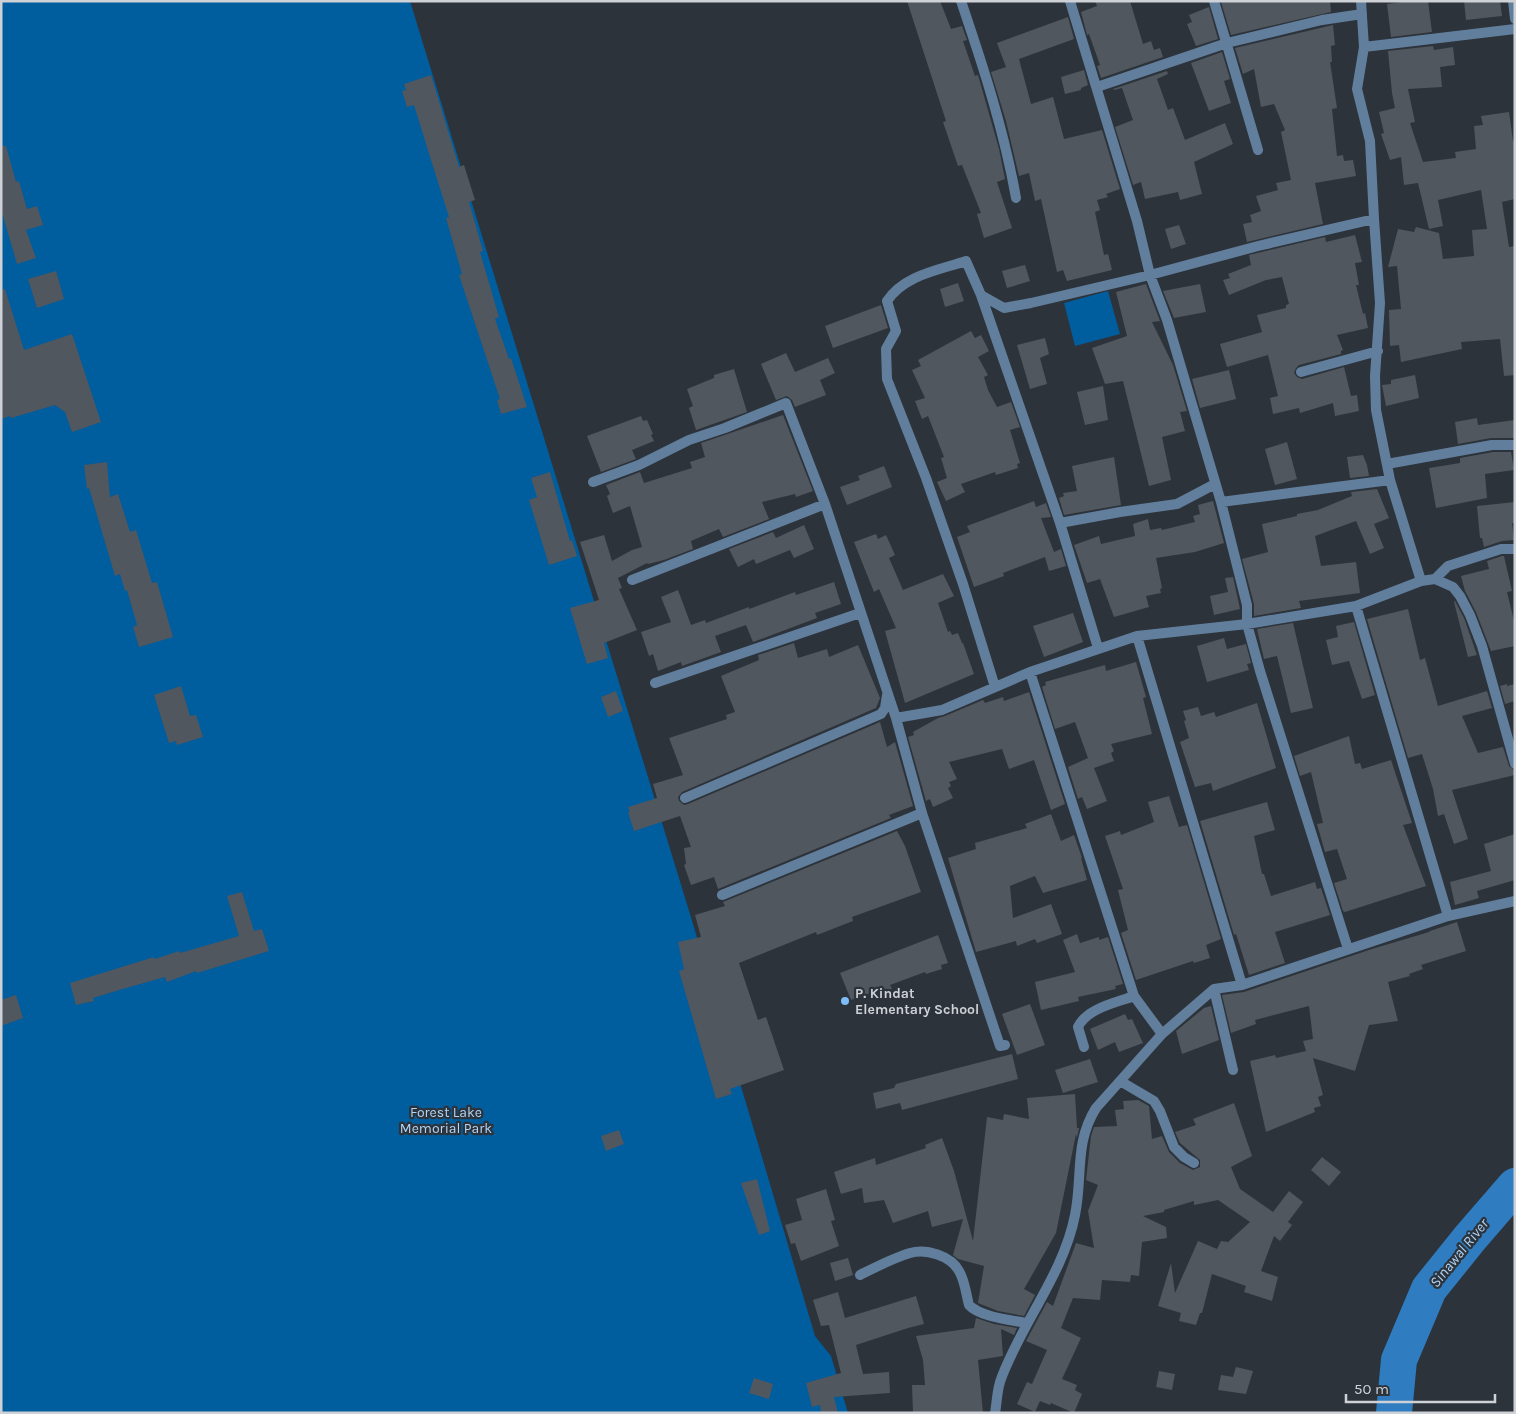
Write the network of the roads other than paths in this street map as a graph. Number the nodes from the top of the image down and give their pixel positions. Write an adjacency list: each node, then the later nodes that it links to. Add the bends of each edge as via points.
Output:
1 (961, 1): 13 (street, via 1008,154)
2 (1070, 1): 11 (street)
3 (1214, 1): 9 (street)
4 (1361, 1): 6 (street)
5 (1513, 1): 7 (street)
6 (1362, 14): 9 (street, via 1322,20); 10 (street)
7 (1515, 19)
8 (1515, 29): 10 (street)
9 (1227, 43): 11 (street); 12 (street)
10 (1364, 46): 14 (street, via 1357,89 1370,141)
11 (1097, 86): 15 (street)
12 (1258, 150)
13 (1016, 198)
14 (1374, 219): 15 (street); 17 (street, via 1380,303)
15 (1150, 275): 16 (street, via 1004,308); 23 (street, via 1167,320)
16 (981, 295): 26 (street); 38 (street, via 966,261 906,281 892,293 887,300 896,331 886,349 887,379 929,486)
17 (1378, 351): 18 (street); 20 (street, via 1376,410)
18 (1301, 372)
19 (1515, 445): 20 (street, via 1492,445)
20 (1387, 464): 21 (street)
21 (1390, 480): 24 (street); 30 (street)
22 (593, 482): 25 (street, via 639,465 689,440 786,403)
23 (1215, 484): 24 (street); 26 (street, via 1177,504)
24 (1221, 502): 33 (street, via 1247,605)
25 (825, 504): 29 (street); 32 (street)
26 (1060, 523): 35 (street)
27 (1515, 550): 28 (street, via 1501,549 1448,566)
28 (1435, 579): 30 (street); 41 (street, via 1453,587 1470,615 1482,646)
29 (632, 580)
30 (1421, 581): 31 (street)
31 (1356, 606): 33 (street); 46 (street)
32 (860, 613): 37 (street); 39 (street)
33 (1248, 624): 34 (street); 47 (street)
34 (1137, 636): 35 (street); 48 (street)
35 (1098, 648): 36 (street)
36 (1030, 672): 38 (street); 50 (street)
37 (655, 683)
38 (995, 687): 40 (street, via 942,710)
39 (887, 694): 40 (street); 42 (street, via 887,703 881,714)
40 (896, 718): 43 (street)
41 (1515, 764)
42 (685, 798)
43 (922, 813): 44 (street); 52 (street, via 1000,1046)
44 (722, 895)
45 (1515, 901): 46 (street)
46 (1448, 916): 47 (street)
47 (1348, 949): 48 (street)
48 (1242, 985): 49 (street)
49 (1214, 989): 51 (street); 54 (street)
50 (1134, 996): 51 (street); 53 (street, via 1097,1010 1082,1020 1078,1027)
51 (1162, 1034): 55 (street)
52 (1005, 1045)
53 (1084, 1047)
54 (1233, 1070)
55 (1120, 1081): 56 (street, via 1154,1101 1174,1148); 58 (street, via 1088,1121 1082,1137 1076,1214 1071,1233)
56 (1194, 1163)
57 (860, 1274): 58 (street, via 912,1252 944,1257 960,1272 973,1309)
58 (1027, 1324): 59 (street, via 1000,1381)
59 (995, 1413)

